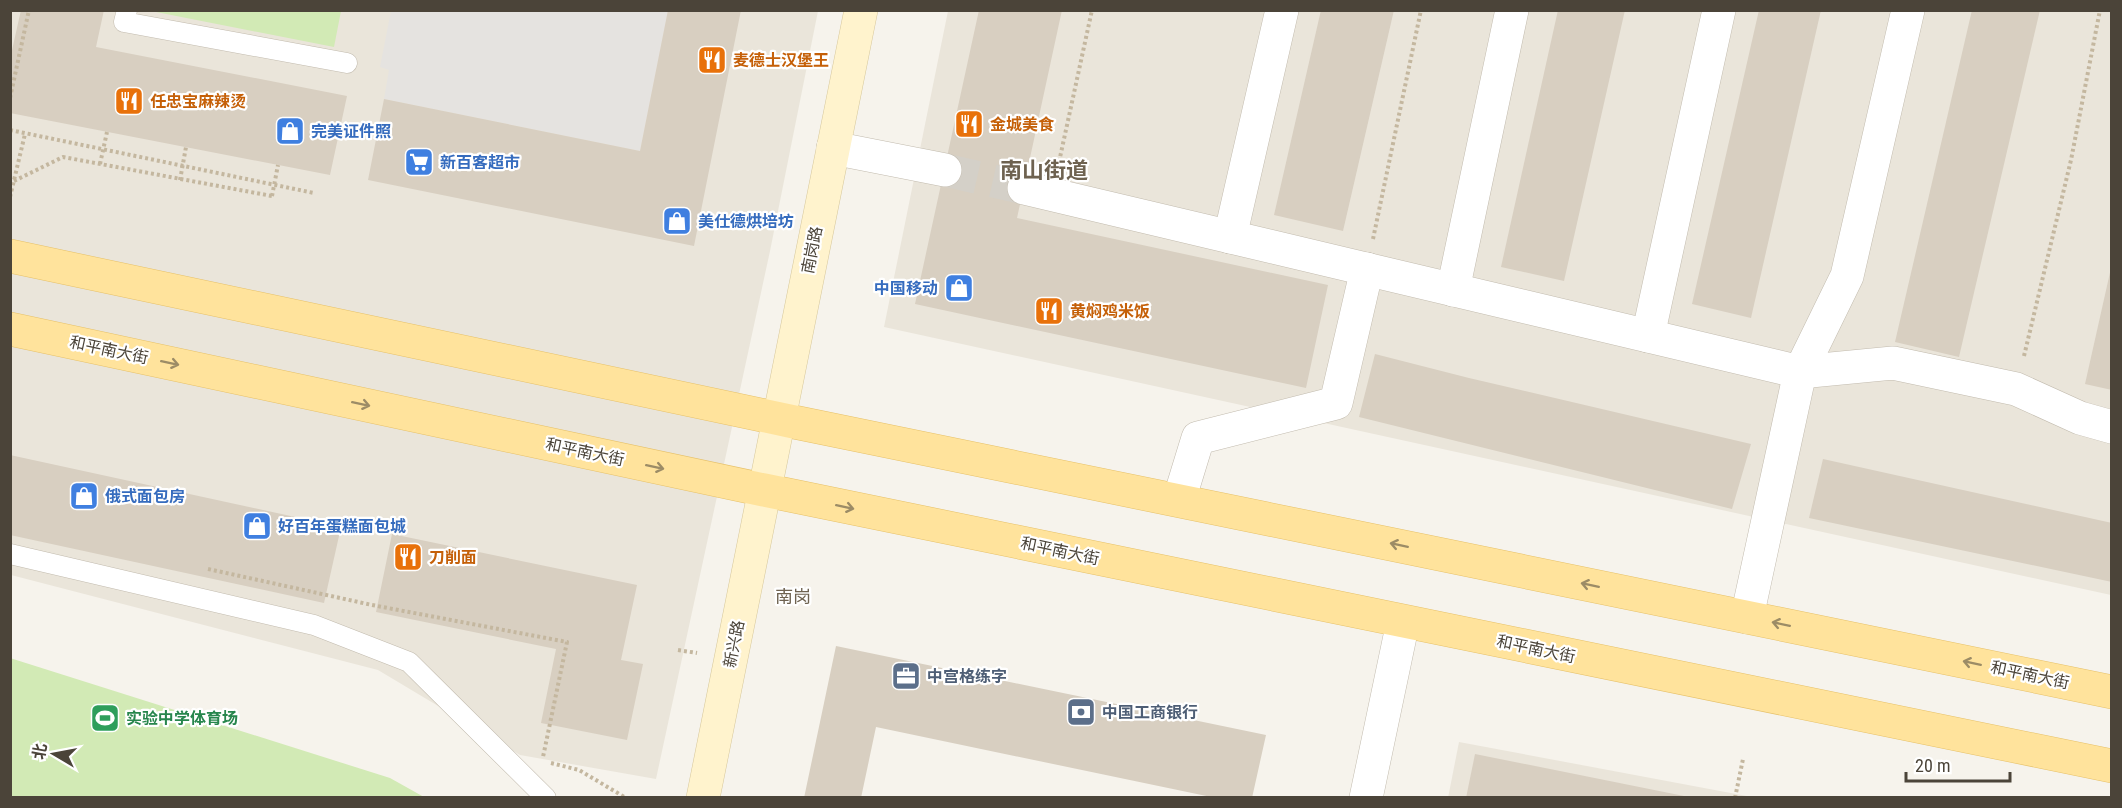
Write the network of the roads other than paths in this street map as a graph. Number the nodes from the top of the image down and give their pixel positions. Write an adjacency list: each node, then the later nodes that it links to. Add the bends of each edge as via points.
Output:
1 (127, 10): 7 (lane, via 124,22)
2 (861, 10): 8 (street, 南岗路)
3 (1282, 10): 11 (street)
4 (1512, 10): 14 (street)
5 (1719, 10): 16 (street)
6 (1908, 10): 17 (street, via 1847,276)
7 (347, 63)
8 (833, 148): 9 (street); 18 (street, 南岗路)
9 (945, 170)
10 (1038, 191): 11 (street)
11 (1230, 237): 13 (street)
12 (10, 256): 18 (main road, 和平南大街)
13 (1367, 269): 14 (street); 21 (street, via 1336,403 1198,438)
14 (1453, 290): 16 (street)
15 (10, 329): 20 (main road, 和平南大街, one-way to 20)
16 (1648, 336): 17 (street)
17 (1800, 372): 19 (street, via 1893,363 2016,389 2080,418); 23 (street)
18 (778, 418): 20 (street, 南岗路); 21 (main road, 和平南大街)
19 (2112, 427)
20 (764, 490): 24 (main road, 和平南大街, one-way to 24); 28 (street, 新兴路)
21 (1179, 500): 23 (main road, 和平南大街, one-way to 21)
22 (10, 554): 27 (lane, via 314,625 409,662)
23 (1747, 617): 25 (main road, 和平南大街, one-way to 23)
24 (1403, 622): 26 (main road, 和平南大街); 29 (street)
25 (2111, 691)
26 (2112, 766)
27 (546, 798)
28 (703, 798)
29 (1366, 798)

